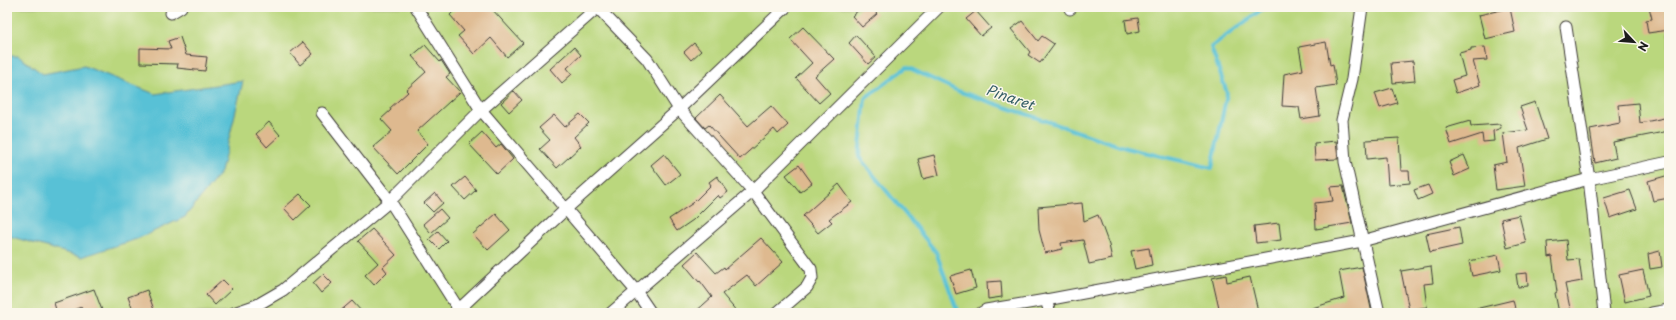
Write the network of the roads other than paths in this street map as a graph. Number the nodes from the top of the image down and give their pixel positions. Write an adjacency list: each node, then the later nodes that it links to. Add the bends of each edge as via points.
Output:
1 (416, 7): 8 (street)
2 (597, 7): 7 (street, via 647,59); 8 (street)
3 (786, 7): 7 (street)
4 (939, 7): 12 (street)
5 (1362, 7): 15 (street, via 1352,79 1342,120 1345,162)
6 (1566, 27): 11 (street)
7 (679, 109): 12 (street); 14 (street)
8 (481, 110): 13 (street); 14 (street)
9 (322, 113): 13 (street)
10 (1669, 162): 11 (street)
11 (1589, 179): 15 (street); 27 (street)
12 (753, 191): 16 (street); 23 (street, via 811,269 812,278 807,288)
13 (390, 201): 19 (street); 20 (street, via 283,290)
14 (566, 209): 16 (street); 19 (street)
15 (1362, 241): 17 (street); 26 (street)
16 (636, 290): 21 (street); 22 (street)
17 (1046, 300): 24 (street); 25 (street)
18 (1669, 310): 28 (street)
19 (458, 312)
20 (234, 313)
21 (611, 313)
22 (651, 313)
23 (777, 313)
24 (981, 313)
25 (1050, 313)
26 (1379, 313)
27 (1604, 313)
28 (1652, 313)

